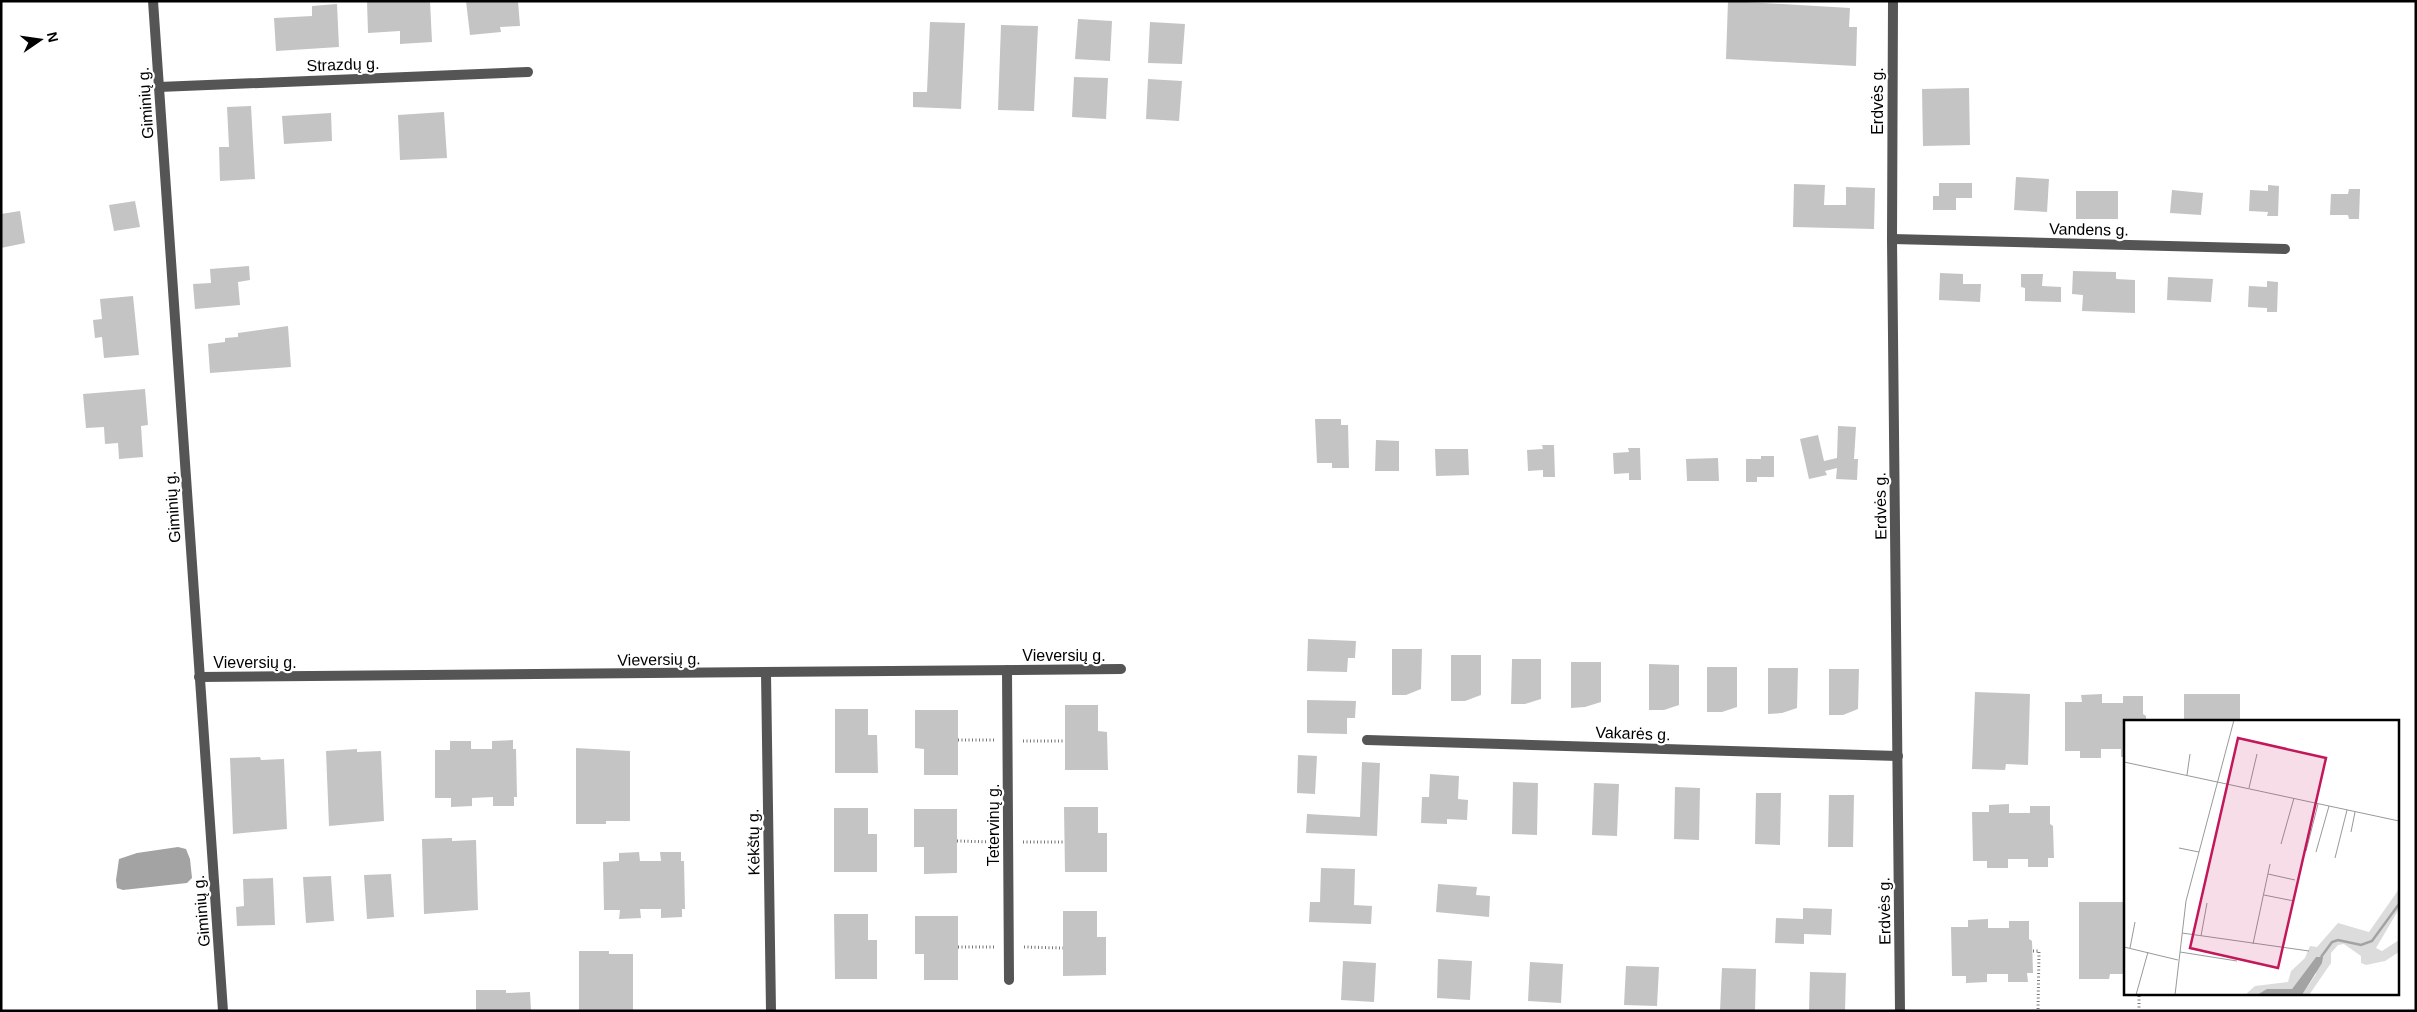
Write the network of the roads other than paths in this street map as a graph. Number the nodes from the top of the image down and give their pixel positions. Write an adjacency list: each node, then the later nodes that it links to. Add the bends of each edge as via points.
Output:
1 (152, 1): 4 (street, Giminių g.)
2 (1893, 1): 5 (street, Erdvės g.)
3 (528, 72): 4 (street, Strazdų g.)
4 (159, 87): 10 (street, Giminių g.)
5 (1892, 239): 6 (street, Vandens g.); 12 (street, Erdvės g.)
6 (2285, 249)
7 (1120, 669): 8 (street, Vieversių g.)
8 (1007, 670): 9 (street, Vieversių g.); 13 (street, Tetervinų g.)
9 (766, 673): 10 (street, Vieversių g.); 15 (street, Kėkštų g.)
10 (199, 677): 14 (street, Giminių g.)
11 (1367, 740): 12 (street, Vakarės g.)
12 (1898, 756): 16 (street, Erdvės g.)
13 (1009, 980)
14 (224, 1011)
15 (771, 1011)
16 (1900, 1011)

